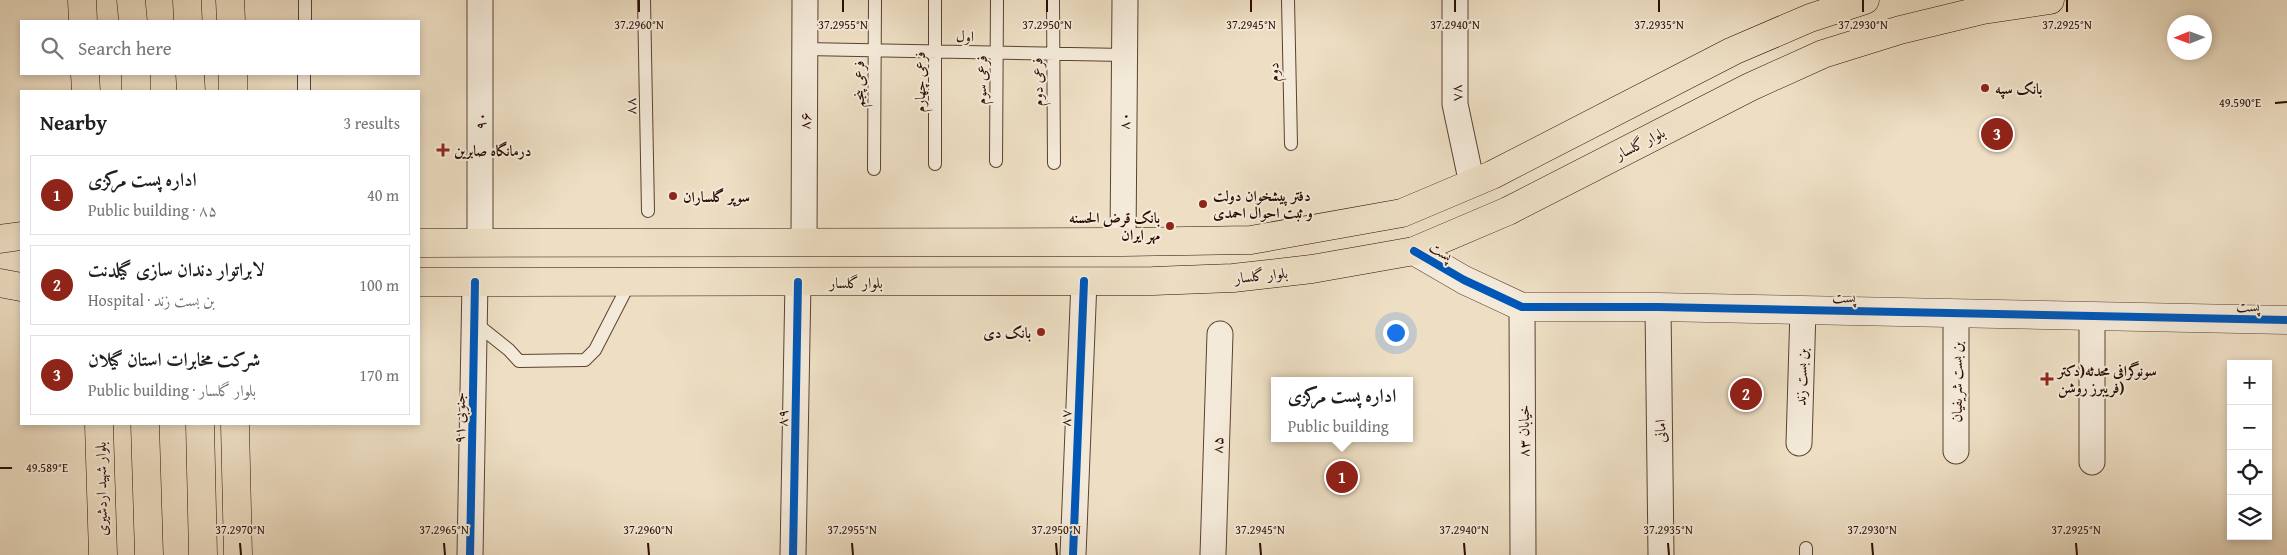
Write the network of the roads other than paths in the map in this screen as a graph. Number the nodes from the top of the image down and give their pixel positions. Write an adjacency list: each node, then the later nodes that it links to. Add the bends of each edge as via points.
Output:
1 (82, 0): 18 (main road)
2 (131, 0): 19 (main road)
3 (187, 0): 20 (main road)
4 (230, 0): 21 (main road)
5 (305, 0): 22 (lane)
6 (480, 0): 49 (street, ۹۰)
7 (644, 0): 45 (lane, ۸۸)
8 (805, 0): 23 (street, ۸۶)
9 (875, 0): 24 (lane, فرعی پنجم)
10 (935, 0): 25 (lane, فرعی چهارم)
11 (997, 0): 26 (lane, فرعی سوم)
12 (1053, 0): 27 (lane, فرعی دوم)
13 (1125, 0): 28 (street, ۸۰)
14 (1288, 0): 39 (lane, دوم)
15 (1455, 0): 44 (street, ۷۸, via 1456,104)
16 (1865, 0): 44 (main road, via 1810,18 1733,51)
17 (2050, 0): 52 (main road, بلوار گلسار, via 1983,10 1900,30 1823,54 1750,87 1508,211)
18 (83, 20)
19 (133, 20)
20 (188, 20)
21 (231, 20)
22 (305, 20)
23 (805, 49): 24 (lane, اول); 50 (street, ۸۶)
24 (875, 50): 25 (lane, اول); 43 (lane, فرعی پنجم)
25 (936, 51): 26 (lane, اول); 42 (lane, فرعی چهارم)
26 (997, 52): 27 (lane, اول); 40 (lane, فرعی سوم)
27 (1053, 54): 28 (lane, اول); 41 (lane, فرعی دوم)
28 (1125, 55): 51 (street, ۸۰)
29 (85, 75): 34 (main road)
30 (136, 75): 35 (main road)
31 (190, 75): 36 (main road)
32 (233, 75): 37 (main road)
33 (304, 75): 38 (lane)
34 (86, 90)
35 (136, 90)
36 (191, 90)
37 (233, 90)
38 (304, 90)
39 (1290, 144)
40 (996, 161)
41 (1054, 163)
42 (935, 164)
43 (874, 169)
44 (1472, 184): 51 (main road, via 1402,213 1251,240)
45 (648, 211)
46 (20, 236): 47 (main road)
47 (0, 239)
48 (420, 242): 49 (main road)
49 (480, 242): 50 (main road)
50 (804, 242): 51 (main road)
51 (1122, 242)
52 (1414, 251): 57 (main road, بلوار گلسار, via 1312,269 1233,278); 60 (street, پست, via 1464,280)
53 (420, 282): 54 (main road, بلوار گلسار)
54 (474, 282): 55 (main road, بلوار گلسار); 66 (street, ۹۱ جنوبی)
55 (630, 282): 56 (main road, بلوار گلسار); 66 (lane, via 595,350 585,360 519,361)
56 (798, 282): 57 (main road, بلوار گلسار); 80 (street, ۸۹)
57 (1084, 282): 81 (street, ۸۷)
58 (0, 283): 59 (main road)
59 (20, 287)
60 (1522, 307): 61 (street, پست); 83 (street, خیابان ۸۳)
61 (1658, 307): 62 (street, پست); 84 (street, امانی)
62 (1803, 310): 63 (street, پست); 72 (street, بن بست زند)
63 (1956, 314): 64 (street, پست); 73 (street, بن بست شریفیان)
64 (2092, 317): 65 (street, پست); 74 (street)
65 (2287, 320)
66 (474, 322): 79 (street, ۹۱ جنوبی)
67 (1220, 334): 82 (street, ۸۵)
68 (99, 425): 75 (main road, بلوار شهید اردشیری)
69 (145, 425): 76 (main road)
70 (200, 425): 77 (main road)
71 (235, 425): 78 (main road)
72 (1799, 443)
73 (1956, 451)
74 (2092, 462)
75 (103, 555)
76 (149, 555)
77 (203, 555)
78 (238, 555)
79 (470, 555)
80 (793, 555)
81 (1073, 555)
82 (1213, 555)
83 (1523, 555)
84 (1661, 555)

